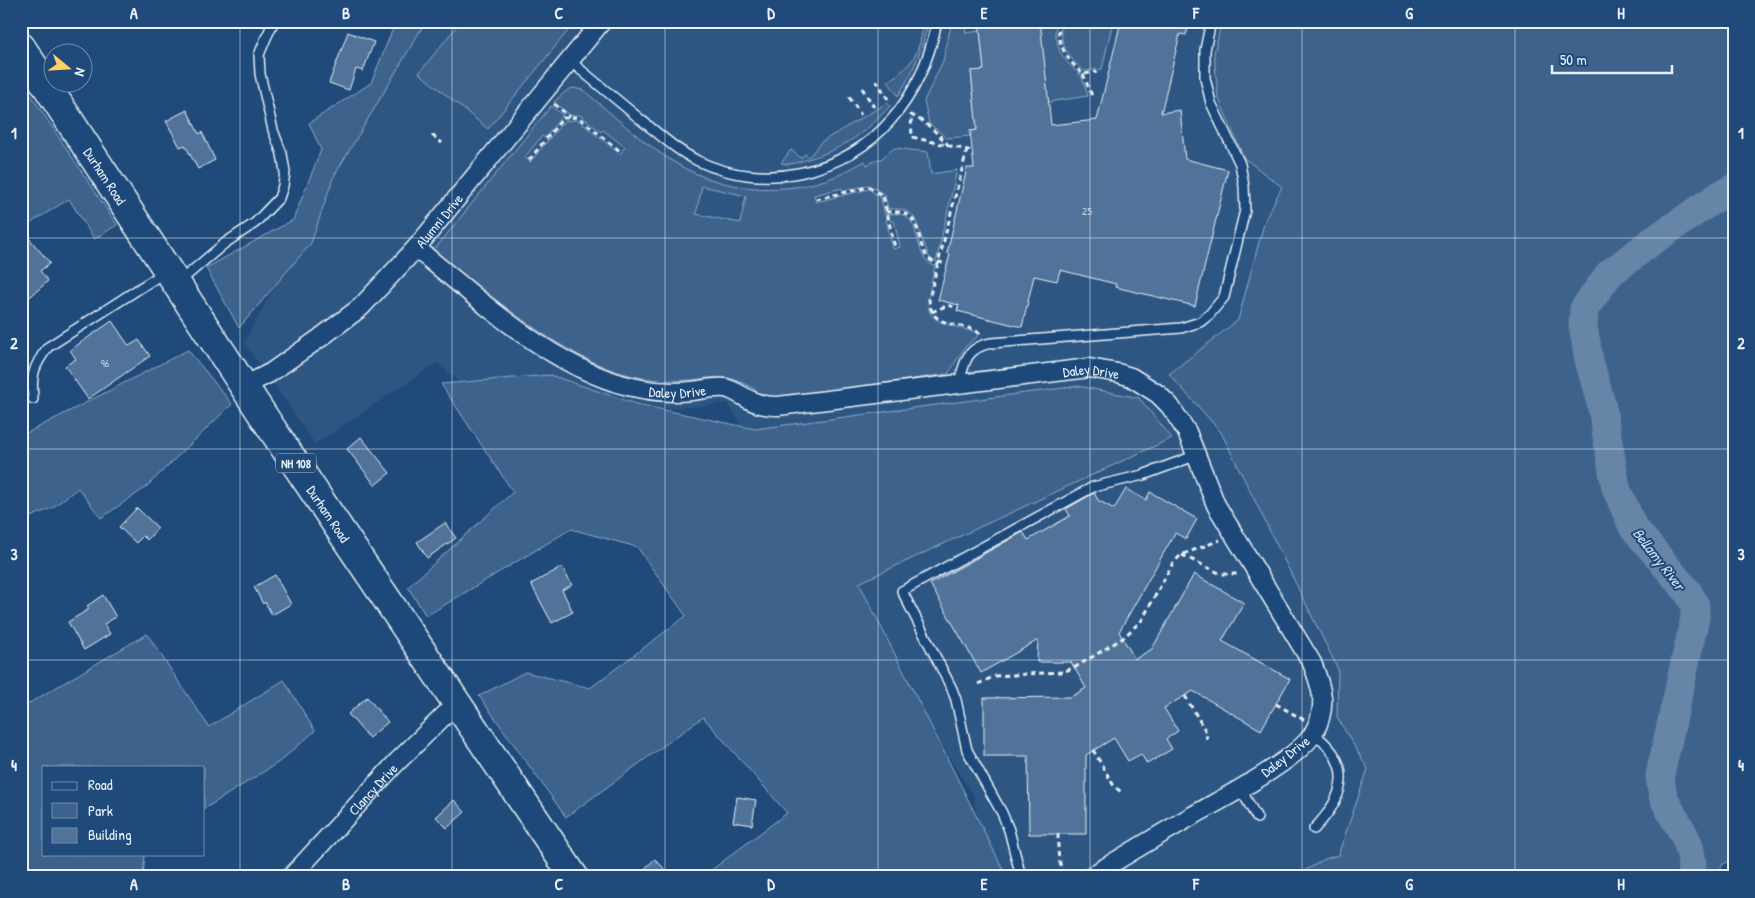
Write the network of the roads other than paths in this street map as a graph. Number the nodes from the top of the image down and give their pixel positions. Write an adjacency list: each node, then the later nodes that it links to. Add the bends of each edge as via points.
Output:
1 (274, 21): 8 (lane, via 260,56 260,74 285,172 279,198 255,223)
2 (602, 21): 6 (street, Alumni Drive)
3 (937, 21): 6 (lane, via 924,67 908,98 891,120 856,150 834,162 798,174 754,176 724,171 699,161 678,150)
4 (1211, 21): 9 (lane, via 1205,50 1205,78 1211,103 1240,164 1244,186 1245,210 1224,297 1200,322 1182,328 977,346 965,360)
5 (21, 46): 8 (main road, Durham Road / NH 108)
6 (570, 61): 7 (street, Alumni Drive)
7 (416, 248): 9 (street, Daley Drive, via 533,339 580,368 620,384 665,391 727,389 762,405 778,406); 10 (street, Alumni Drive, via 361,307 270,373)
8 (172, 277): 10 (main road, Durham Road / NH 108); 11 (lane, via 48,347 38,360 32,378)
9 (959, 383): 12 (street, Daley Drive, via 1074,369 1118,373 1145,385 1170,406 1187,432)
10 (244, 386): 13 (main road, Durham Road / NH 108)
11 (33, 399)
12 (1197, 456): 14 (street, Daley Drive, via 1216,504 1312,663 1323,698 1320,717); 20 (lane, via 1143,475 1093,486 902,591 952,689 967,750 1002,813)
13 (457, 703): 18 (street, Clancy Drive, via 396,763); 19 (main road, Durham Road / NH 108)
14 (1310, 727): 15 (street, Daley Drive, via 1293,754); 17 (lane, via 1333,752 1341,772 1338,795 1331,810)
15 (1240, 788): 16 (lane); 21 (street, Daley Drive)
16 (1257, 818)
17 (1314, 829)
18 (292, 877)
19 (574, 877)
20 (1020, 877)
21 (1090, 877)

